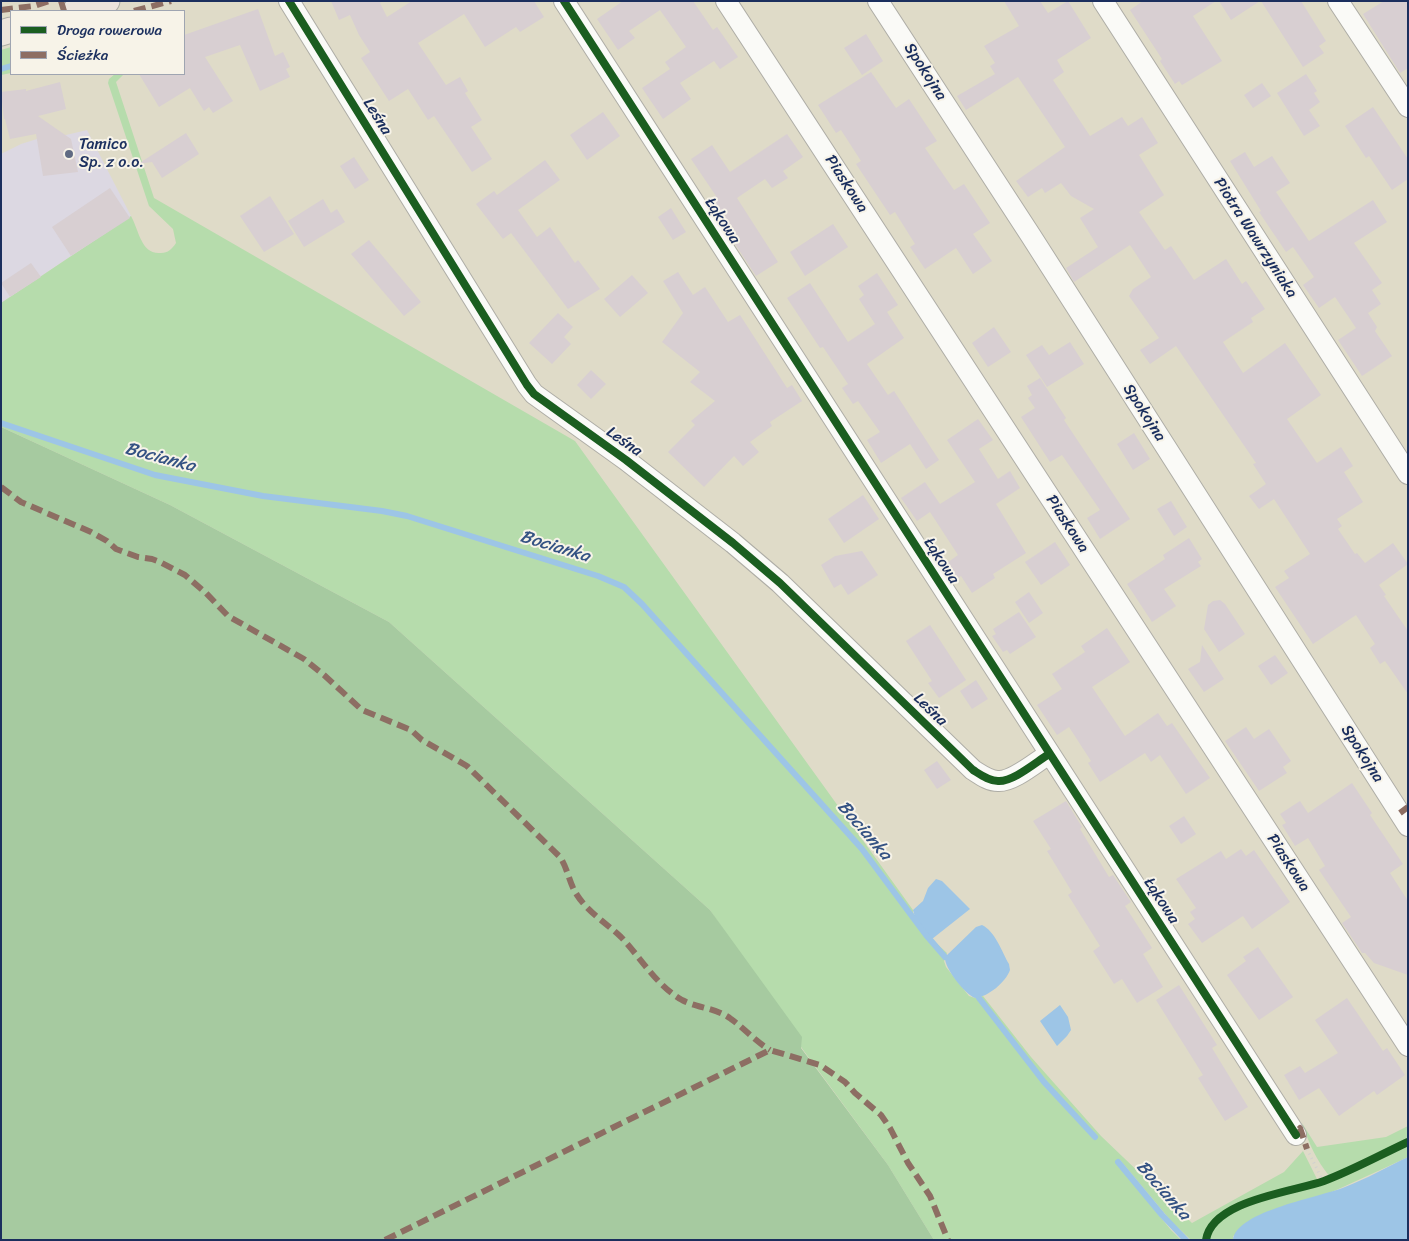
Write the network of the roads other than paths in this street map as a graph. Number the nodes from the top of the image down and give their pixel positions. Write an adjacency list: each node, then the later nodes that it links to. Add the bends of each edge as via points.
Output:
1 (107, 1): 8 (main road)
2 (290, 1): 11 (street, Leśna, via 534,394 626,460 780,583 973,770 997,782 1007,780)
3 (564, 1): 11 (street, Łąkowa)
4 (726, 1): 13 (street, Piaskowa)
5 (878, 1): 12 (street, Spokojna)
6 (1103, 1): 10 (street, Piotra Wawrzyniaka)
7 (1338, 1): 9 (street)
8 (77, 10)
9 (1408, 107)
10 (1408, 474)
11 (1049, 754): 14 (street, Łąkowa)
12 (1408, 826)
13 (1408, 1046)
14 (1302, 1142)

